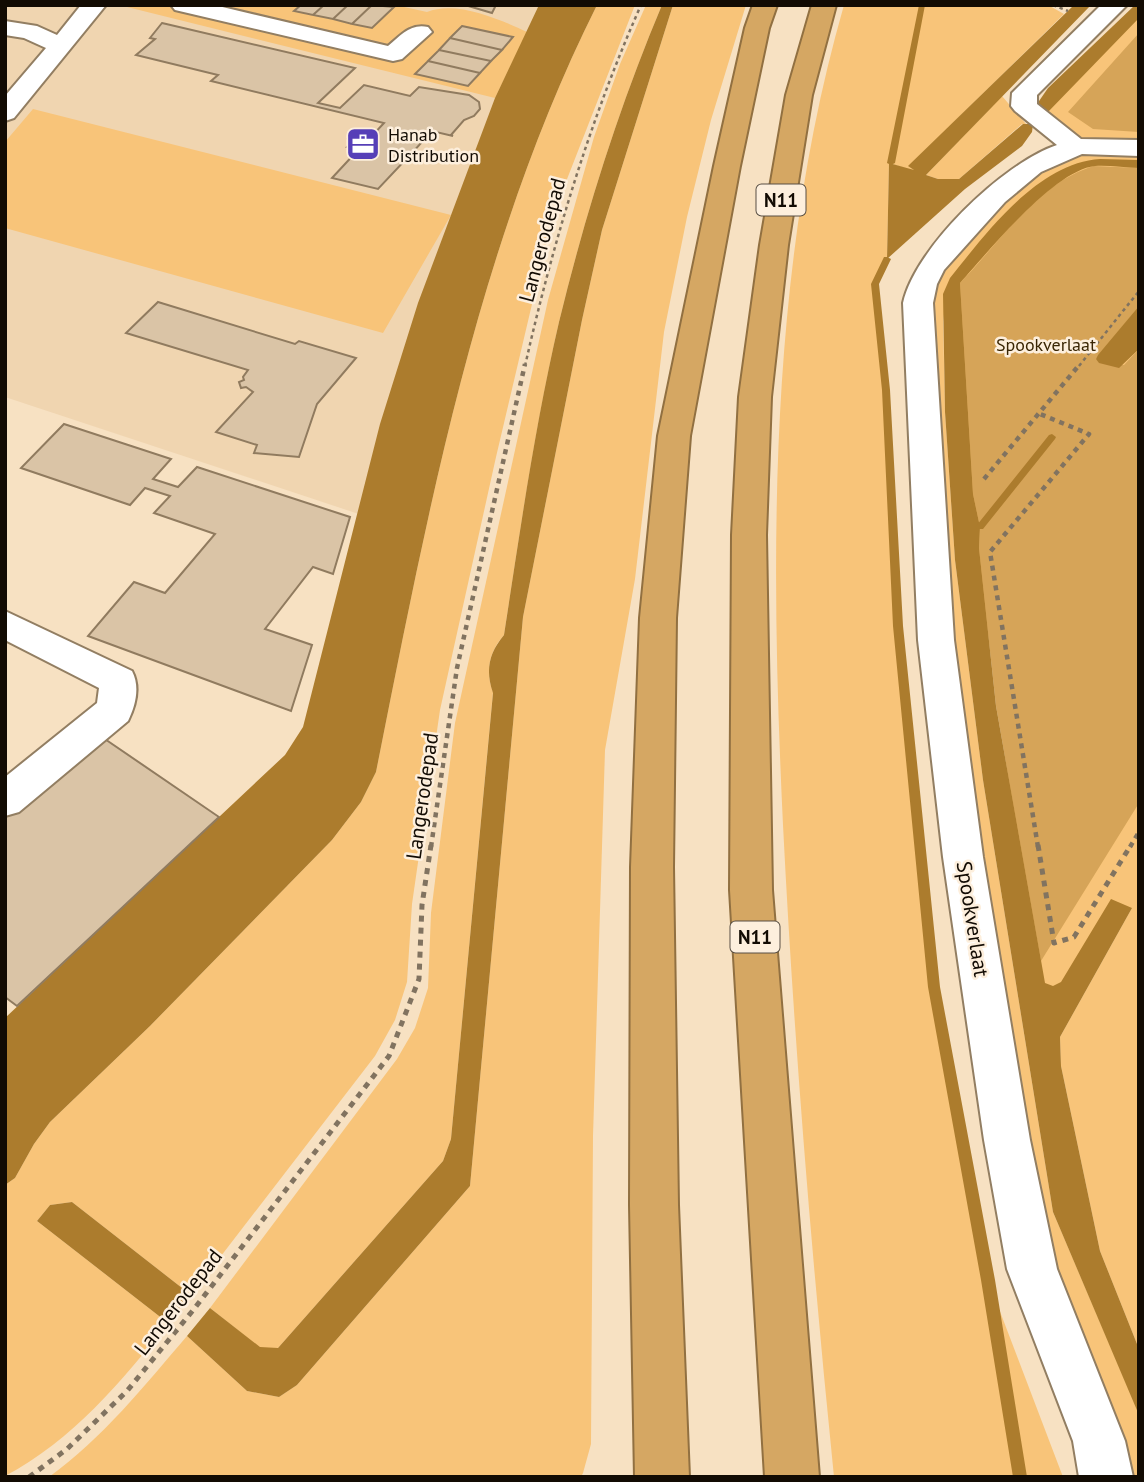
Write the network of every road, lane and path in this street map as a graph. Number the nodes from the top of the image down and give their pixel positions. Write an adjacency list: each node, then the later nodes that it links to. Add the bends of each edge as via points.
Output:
1 (25, 5): 10 (street)
2 (94, 5): 12 (street)
3 (183, 5): 11 (street, via 393,54)
4 (640, 5): 22 (path, Langerodepad, via 573,184 528,352 457,668 422,905 419,979 389,1056 127,1391 67,1449)
5 (765, 5): 23 (highway, via 727,166 674,436 658,618 652,867 654,1205)
6 (824, 5): 24 (highway, N11, via 800,95 774,245 755,397 749,535 751,890)
7 (1053, 5): 9 (path)
8 (1115, 5): 14 (street, via 1025,93 1024,106)
9 (1061, 9)
10 (5, 27): 12 (street, via 29,31)
11 (420, 32)
12 (60, 45): 13 (street)
13 (5, 113)
14 (1075, 147): 15 (street, Spookverlaat); 25 (street, Spookverlaat, via 1052,155 1010,183 931,267 918,303 918,335 936,640 963,857 1007,1140 1032,1269 1099,1441)
15 (1139, 148)
16 (1139, 291): 17 (path)
17 (1040, 414): 18 (path); 21 (path, via 1088,434 990,552 1054,943 1074,937)
18 (984, 479)
19 (5, 624): 20 (street, via 119,681 115,710)
20 (5, 800)
21 (1139, 832)
22 (29, 1477)
23 (662, 1477)
24 (792, 1477)
25 (1106, 1477)

